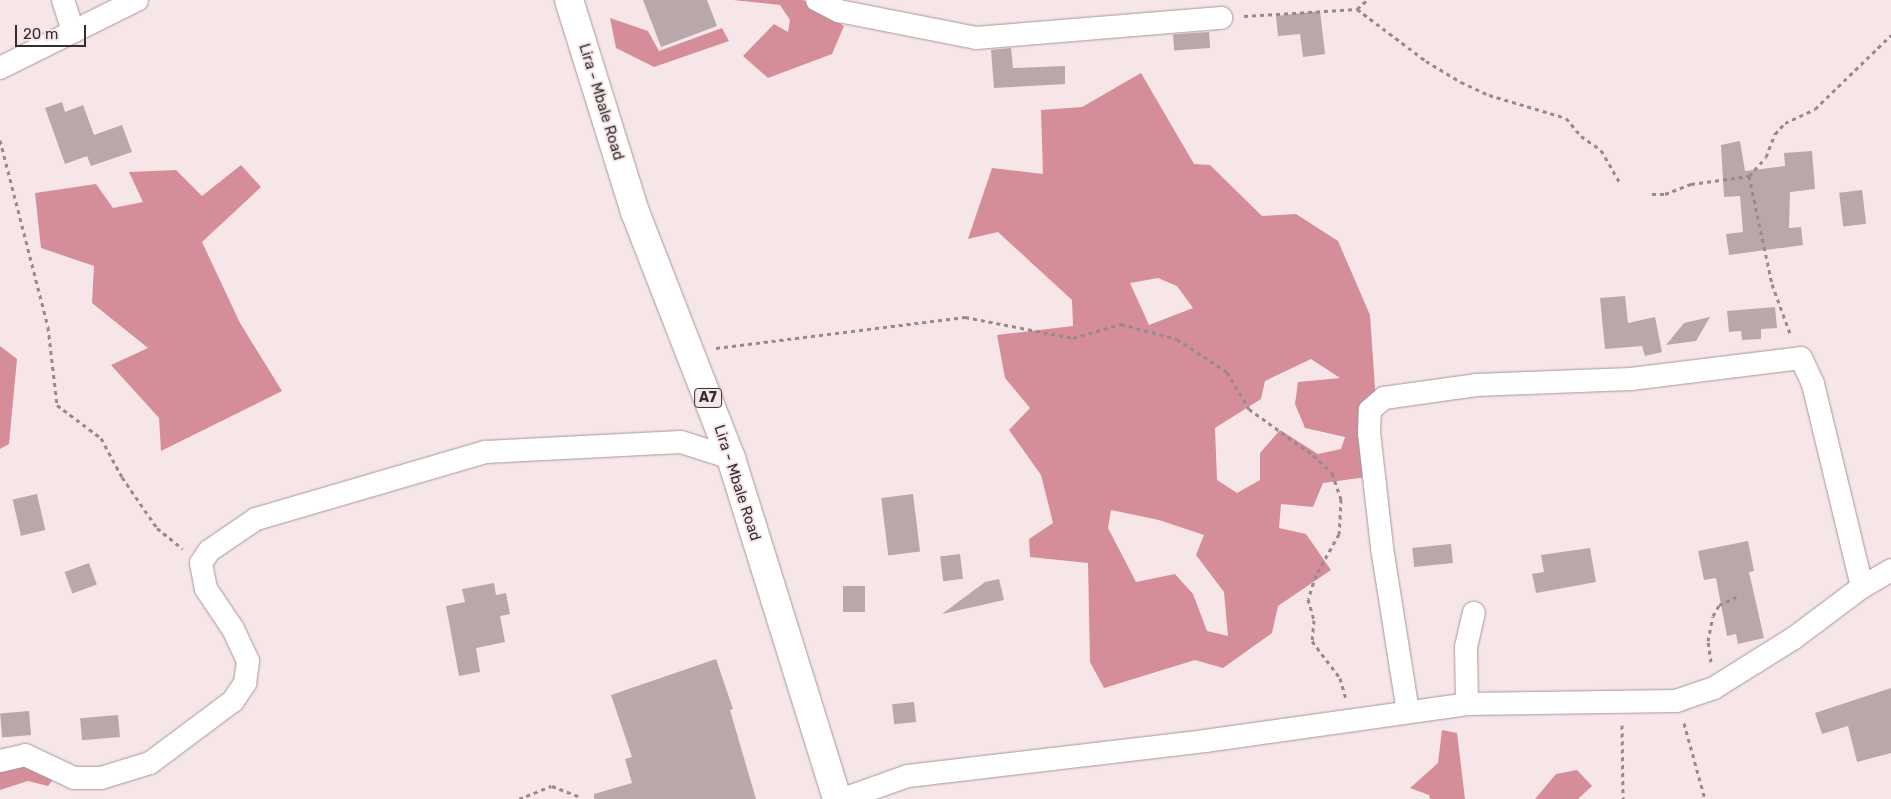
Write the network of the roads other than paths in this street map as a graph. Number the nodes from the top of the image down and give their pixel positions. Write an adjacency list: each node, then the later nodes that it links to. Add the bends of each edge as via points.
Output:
1 (63, 0): 6 (street)
2 (137, 0): 6 (street)
3 (569, 0): 8 (main road, Lira - Mbale Road / A7, via 635,212)
4 (817, 0): 5 (street, via 839,11 976,38)
5 (1221, 18)
6 (72, 31): 7 (street)
7 (0, 68)
8 (731, 458): 14 (street, via 681,442 473,453 350,494 256,519 209,551 201,563 206,589 233,629 248,661 245,683 233,701 150,763 101,778 74,778 26,755); 15 (main road, Lira - Mbale Road / A7)
9 (1891, 570): 10 (street)
10 (1862, 587): 12 (street, via 1794,638 1714,688 1676,701); 13 (street, via 1813,384 1801,358 1631,379 1450,388 1403,394 1378,401 1370,410 1369,433 1382,547)
11 (1474, 613): 12 (street, via 1466,647)
12 (1467, 704): 13 (street)
13 (1408, 712): 16 (street, via 908,776)
14 (0, 761)
15 (837, 799)
16 (844, 799)

